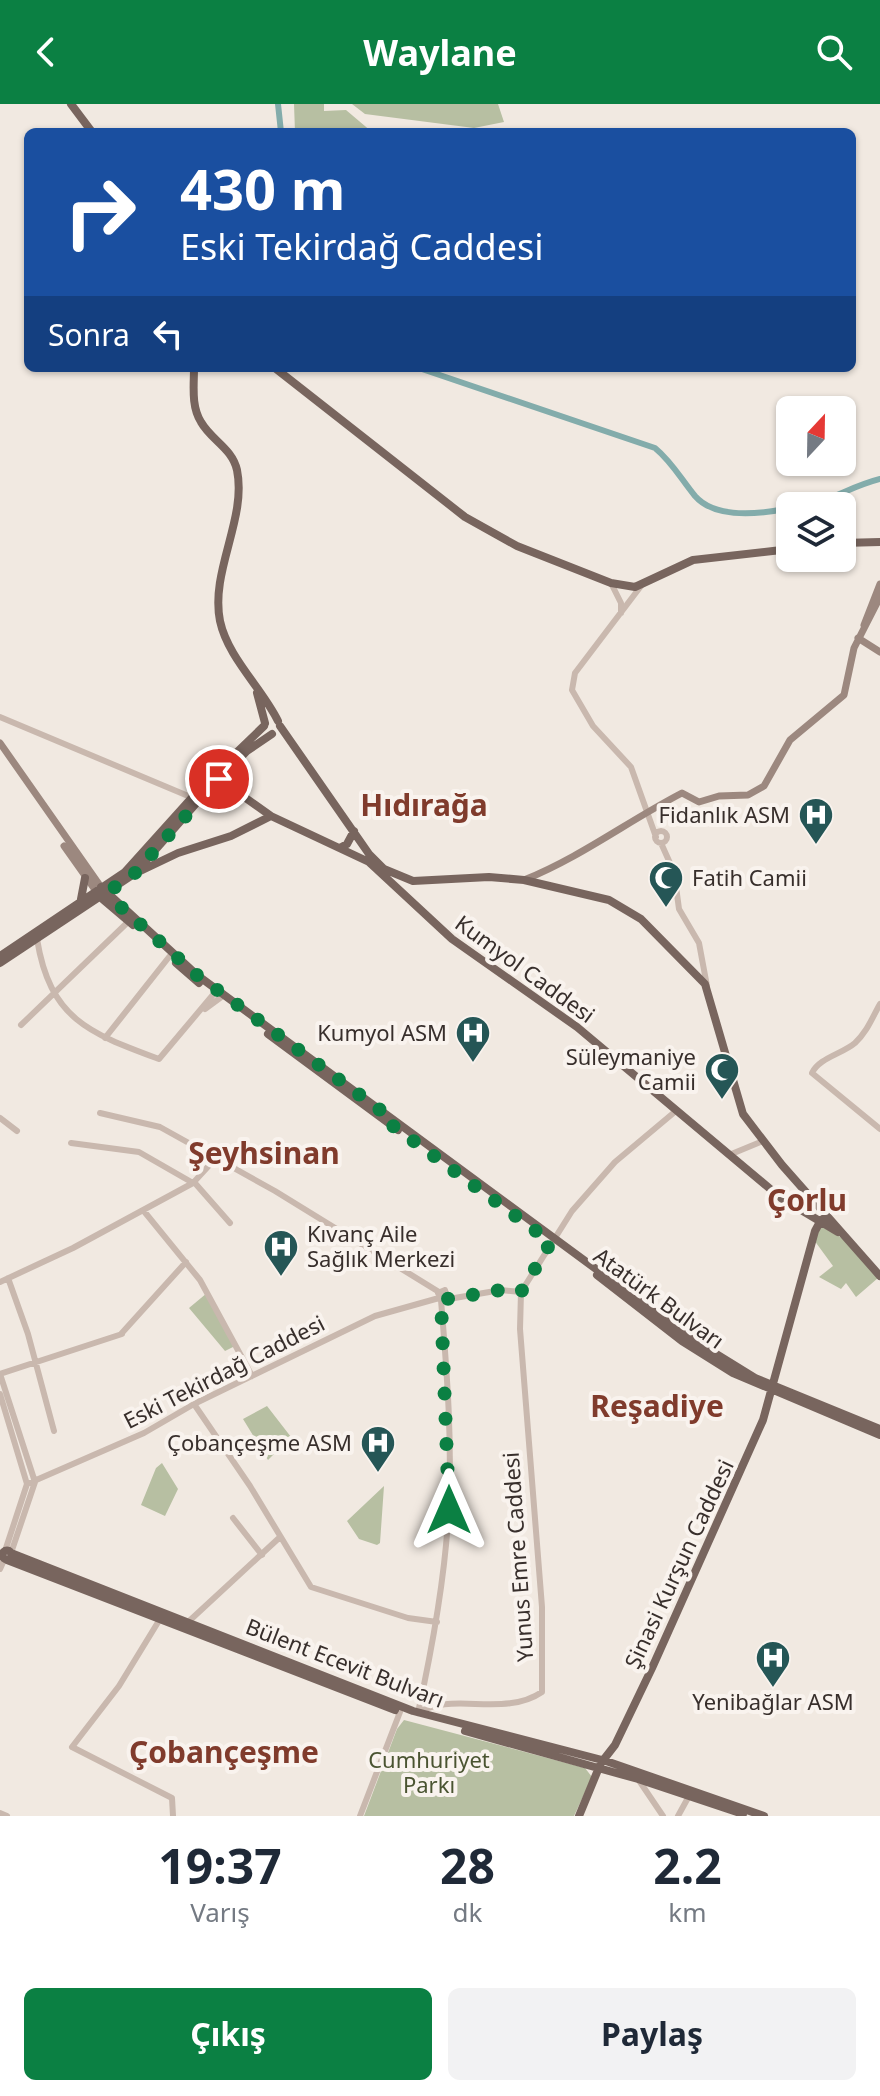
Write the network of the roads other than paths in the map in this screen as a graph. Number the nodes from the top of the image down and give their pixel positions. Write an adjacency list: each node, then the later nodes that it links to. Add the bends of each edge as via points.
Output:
1 (71, 104): 2 (main road)
2 (89, 128)
3 (194, 372): 15 (main road, via 196,411 237,471 219,615)
4 (280, 372): 8 (main road, via 465,517 525,550)
5 (880, 540): 6 (main road)
6 (856, 542)
7 (776, 551): 10 (main road, via 693,560)
8 (611, 583): 10 (main road); 12 (street)
9 (880, 584): 13 (main road)
10 (641, 586): 12 (street)
11 (880, 597): 13 (main road)
12 (621, 613): 24 (street, via 575,673 572,690 593,726 631,767)
13 (860, 635): 14 (main road); 24 (main road, via 844,695 790,740 764,786 748,795 699,802 682,793)
14 (880, 652)
15 (246, 671): 17 (main road); 18 (main road, via 261,702)
16 (0, 717): 23 (street)
17 (279, 723): 18 (main road, via 271,719); 19 (main road); 26 (main road)
18 (264, 724): 19 (main road); 22 (main road)
19 (272, 734): 22 (main road)
20 (0, 743): 21 (main road)
21 (24, 774): 31 (main road); 35 (main road)
22 (216, 777): 23 (main road); 25 (main road, Kumyol Caddesi); 28 (main road)
23 (193, 798): 35 (main road)
24 (647, 812): 32 (main road, via 604,842); 42 (street, via 674,872 682,916 699,943)
25 (271, 816): 27 (main road, Kumyol Caddesi); 29 (main road)
26 (357, 834): 27 (main road); 33 (main road, via 384,869)
27 (344, 849): 34 (main road, Kumyol Caddesi)
28 (155, 851): 29 (main road); 30 (main road)
29 (167, 858): 30 (main road)
30 (134, 874): 35 (main road)
31 (85, 878): 35 (main road); 36 (main road)
32 (524, 880): 33 (main road); 42 (main road, via 609,900 641,919)
33 (413, 881): 34 (main road, via 405,892)
34 (396, 888): 48 (main road, Kumyol Caddesi, via 452,939 540,998)
35 (104, 895): 36 (main road); 37 (main road, Atatürk Bulvarı); 44 (main road, Atatürk Bulvarı)
36 (81, 905): 38 (main road); 39 (main road)
37 (129, 921): 40 (main road, Atatürk Bulvarı); 43 (street)
38 (37, 939): 41 (main road); 43 (street)
39 (0, 956)
40 (169, 957): 44 (main road, Atatürk Bulvarı); 47 (street)
41 (0, 963)
42 (707, 990): 53 (main road, via 743,1114)
43 (53, 994): 46 (street); 47 (street, via 77,1020)
44 (218, 994): 47 (street, via 159,1059); 61 (main road, Atatürk Bulvarı)
45 (880, 1004): 51 (street, via 853,1045 812,1073)
46 (21, 1025)
47 (105, 1038)
48 (677, 1110): 55 (main road, Kumyol Caddesi); 61 (street, via 588,1190)
49 (100, 1113): 56 (street, via 154,1124)
50 (0, 1118): 52 (street)
51 (880, 1129)
52 (17, 1131)
53 (763, 1141): 55 (street); 59 (main road)
54 (71, 1143): 57 (street, via 139,1152)
55 (728, 1155): 59 (main road, Kumyol Caddesi, via 781,1198)
56 (215, 1159): 57 (street); 67 (street)
57 (193, 1183): 58 (street); 60 (street)
58 (143, 1210): 62 (street); 64 (street)
59 (822, 1219): 63 (main road, Kumyol Caddesi, via 849,1239); 71 (main road, Şinasi Kurşun Caddesi)
60 (230, 1223)
61 (553, 1240): 66 (street); 71 (main road, Atatürk Bulvarı, via 687,1336)
62 (186, 1262): 68 (street, via 121,1334); 70 (street)
63 (880, 1276)
64 (8, 1278): 65 (street); 68 (street)
65 (0, 1282)
66 (521, 1292): 67 (street, Eski Tekirdağ Caddesi); 87 (street, Yunus Emre Caddesi, via 543,1690 535,1697 493,1707 449,1705)
67 (442, 1297): 70 (street, Eski Tekirdağ Caddesi, via 375,1316); 84 (street, via 450,1492)
68 (36, 1364): 69 (street); 75 (street)
69 (0, 1374): 77 (street)
70 (252, 1376): 73 (street, Eski Tekirdağ Caddesi)
71 (774, 1389): 74 (main road, Atatürk Bulvarı); 76 (main road, Atatürk Bulvarı); 88 (main road, Şinasi Kurşun Caddesi, via 732,1493)
72 (0, 1394): 77 (street)
73 (194, 1404): 77 (street, Eski Tekirdağ Caddesi, via 144,1433); 79 (street)
74 (880, 1429)
75 (54, 1431)
76 (880, 1435)
77 (31, 1483): 81 (street)
78 (233, 1518): 80 (street)
79 (279, 1538): 80 (street); 84 (street, via 311,1587)
80 (262, 1555): 85 (street)
81 (4, 1556): 82 (street); 83 (main road, Bülent Ecevit Bulvarı); 85 (main road, Bülent Ecevit Bulvarı)
82 (0, 1569)
83 (160, 1619): 86 (main road, Bülent Ecevit Bulvarı); 98 (street, via 119,1686 72,1747 175,1800)
84 (437, 1622): 87 (street)
85 (187, 1623): 86 (main road, Bülent Ecevit Bulvarı)
86 (395, 1708): 87 (main road, Bülent Ecevit Bulvarı); 99 (street)
87 (416, 1714): 89 (main road, Bülent Ecevit Bulvarı); 90 (main road, Bülent Ecevit Bulvarı)
88 (613, 1748): 89 (main road); 91 (main road, Şinasi Kurşun Caddesi); 92 (main road)
89 (590, 1757): 91 (main road, Bülent Ecevit Bulvarı)
90 (579, 1761): 91 (main road, Bülent Ecevit Bulvarı); 94 (main road, via 594,1773)
91 (605, 1765): 92 (main road, Bülent Ecevit Bulvarı); 94 (main road, Şinasi Kurşun Caddesi)
92 (621, 1770): 93 (main road, Bülent Ecevit Bulvarı); 94 (main road); 104 (main road, Bülent Ecevit Bulvarı)
93 (638, 1779): 95 (main road, Bülent Ecevit Bulvarı); 101 (street)
94 (595, 1785): 100 (main road, Şinasi Kurşun Caddesi)
95 (689, 1796): 102 (street); 103 (main road, Bülent Ecevit Bulvarı)
96 (0, 1813): 97 (street)
97 (7, 1816)
98 (173, 1816)
99 (360, 1816)
100 (581, 1816)
101 (663, 1816)
102 (678, 1816)
103 (748, 1816)
104 (764, 1816)

